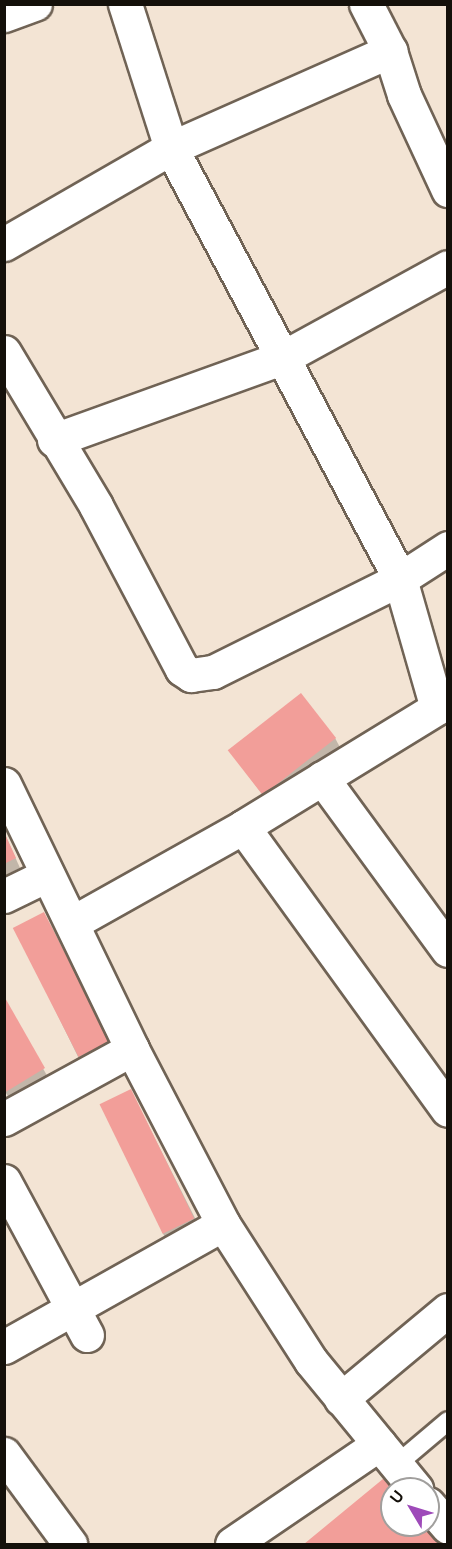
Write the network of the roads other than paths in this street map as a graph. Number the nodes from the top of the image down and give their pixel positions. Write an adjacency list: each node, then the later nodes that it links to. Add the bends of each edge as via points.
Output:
1 (125, 4): 4 (street)
2 (366, 4): 3 (street)
3 (390, 51): 4 (street); 5 (street, via 404,94)
4 (171, 148): 6 (street); 9 (street)
5 (447, 190)
6 (4, 244)
7 (447, 267): 9 (street)
8 (4, 352): 10 (street)
9 (282, 358): 10 (street); 12 (street)
10 (54, 440): 12 (street, via 96,506 182,669 191,675 213,672)
11 (447, 548): 12 (street)
12 (400, 579): 13 (street)
13 (442, 706): 14 (street)
14 (322, 778): 16 (street); 20 (street)
15 (4, 784): 17 (street)
16 (243, 827): 19 (street); 22 (street)
17 (47, 875): 18 (street); 19 (street)
18 (4, 896)
19 (72, 923): 21 (street)
20 (447, 950)
21 (132, 1049): 23 (street); 25 (street)
22 (447, 1110)
23 (4, 1119)
24 (4, 1181): 27 (street)
25 (223, 1224): 27 (street); 29 (street, via 311,1361)
26 (447, 1310): 29 (street)
27 (79, 1322): 28 (street)
28 (4, 1347)
29 (341, 1399): 32 (street)
30 (447, 1421): 32 (lane)
31 (4, 1454): 33 (street)
32 (397, 1466): 34 (street)
33 (70, 1545)
34 (232, 1545)

